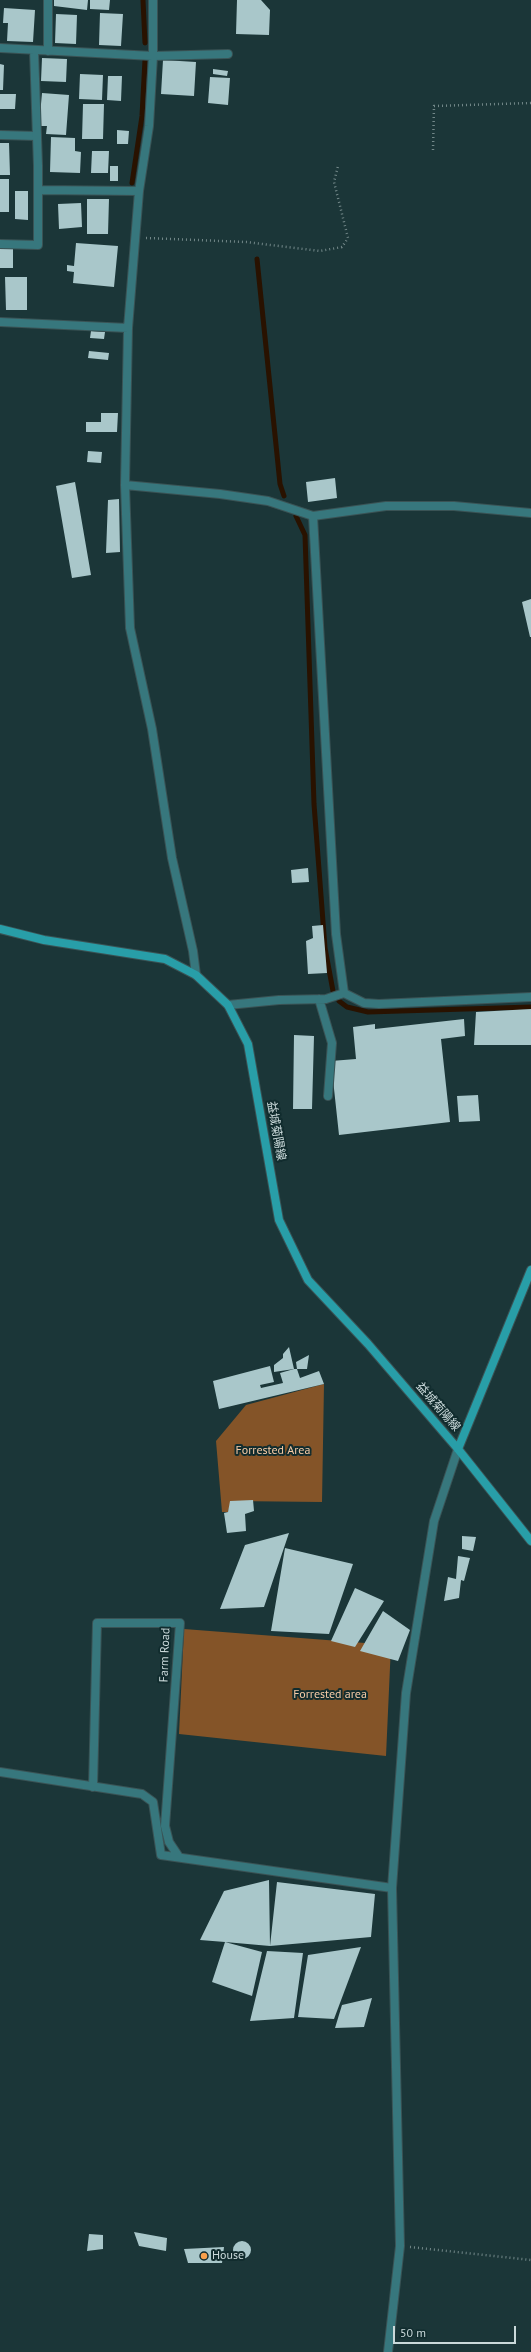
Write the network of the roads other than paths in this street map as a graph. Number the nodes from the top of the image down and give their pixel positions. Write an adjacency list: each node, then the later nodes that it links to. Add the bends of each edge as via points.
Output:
1 (48, 0): 5 (street)
2 (152, 0): 7 (street)
3 (0, 48): 4 (street)
4 (34, 50): 5 (street); 9 (street)
5 (48, 51): 7 (street)
6 (228, 54): 7 (street)
7 (153, 56): 11 (street, via 150,126)
8 (0, 135): 9 (street)
9 (37, 136): 10 (street)
10 (38, 190): 11 (street); 12 (street, via 38,245)
11 (139, 191): 14 (street)
12 (0, 244)
13 (0, 322): 14 (street)
14 (128, 328): 15 (street)
15 (124, 484): 17 (street, via 268,501); 19 (street, via 130,628 152,729 172,858)
16 (531, 513): 17 (street, via 454,506 386,506)
17 (313, 516): 20 (street, via 336,934)
18 (0, 929): 19 (main road, 益城菊陽線, via 44,940 165,959)
19 (196, 975): 23 (main road, 益城菊陽線)
20 (344, 993): 21 (street, via 364,1003 379,1004); 22 (street)
21 (531, 998)
22 (319, 999): 23 (street); 24 (street, via 332,1043)
23 (228, 1005): 26 (main road, 益城菊陽線, via 248,1044 279,1220 308,1280 368,1344)
24 (328, 1096)
25 (531, 1270): 26 (main road, 益城菊陽線)
26 (458, 1449): 27 (main road, 益城菊陽線); 31 (street, via 434,1521 406,1693)
27 (531, 1541)
28 (0, 1772): 29 (street)
29 (93, 1787): 30 (street, via 142,1794 153,1802 161,1855); 30 (street, Farm Road, via 97,1623 180,1624 165,1826 169,1842)
30 (179, 1858): 31 (street)
31 (392, 1888): 32 (street, via 400,2246)
32 (388, 2352)

